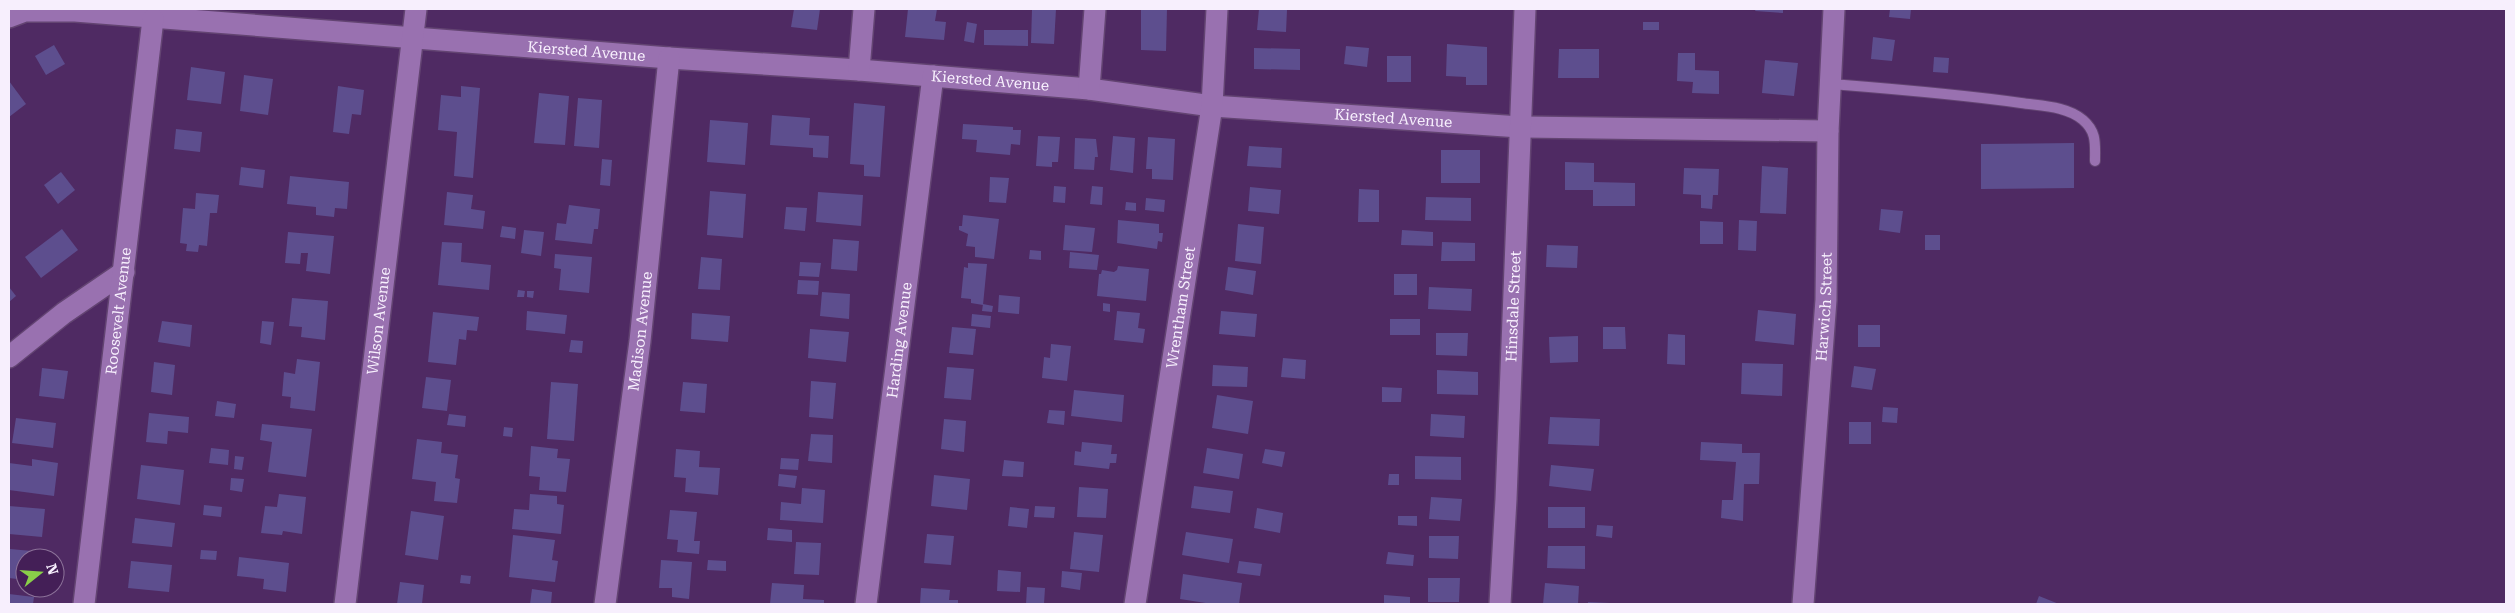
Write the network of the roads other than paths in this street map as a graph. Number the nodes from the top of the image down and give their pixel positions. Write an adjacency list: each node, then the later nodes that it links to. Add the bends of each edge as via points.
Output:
1 (416, 9): 9 (street, Wilson Avenue)
2 (864, 9): 11 (street)
3 (1095, 9): 14 (street)
4 (1217, 9): 15 (street, Wrentham Street)
5 (1525, 9): 16 (street, Hinsdale Street)
6 (1834, 9): 13 (street, Harwich Street)
7 (21, 11): 8 (street, Kiersted Avenue, via 76,11)
8 (153, 18): 9 (street, Kiersted Avenue); 19 (street, Roosevelt Avenue)
9 (414, 38): 10 (street, Kiersted Avenue); 22 (street, Wilson Avenue)
10 (669, 58): 11 (street, Kiersted Avenue); 23 (street, Madison Avenue, via 640,341)
11 (858, 70): 12 (street, Kiersted Avenue)
12 (933, 76): 14 (street, Kiersted Avenue); 24 (street, Harding Avenue)
13 (1830, 84): 17 (street, Harwich Street); 18 (lane, via 1969,95 2066,110 2082,118 2091,128 2095,138)
14 (1089, 89): 15 (street, Kiersted Avenue)
15 (1212, 106): 16 (street, Kiersted Avenue); 25 (street, Wrentham Street)
16 (1520, 127): 17 (street, Kiersted Avenue); 26 (street, Hinsdale Street)
17 (1828, 131): 27 (street, Harwich Street, via 1826,300)
18 (2095, 161)
19 (124, 272): 20 (street, via 64,313); 21 (street, Roosevelt Avenue)
20 (9, 357)
21 (84, 604)
22 (345, 604)
23 (605, 604)
24 (866, 604)
25 (1134, 604)
26 (1500, 604)
27 (1804, 604)

